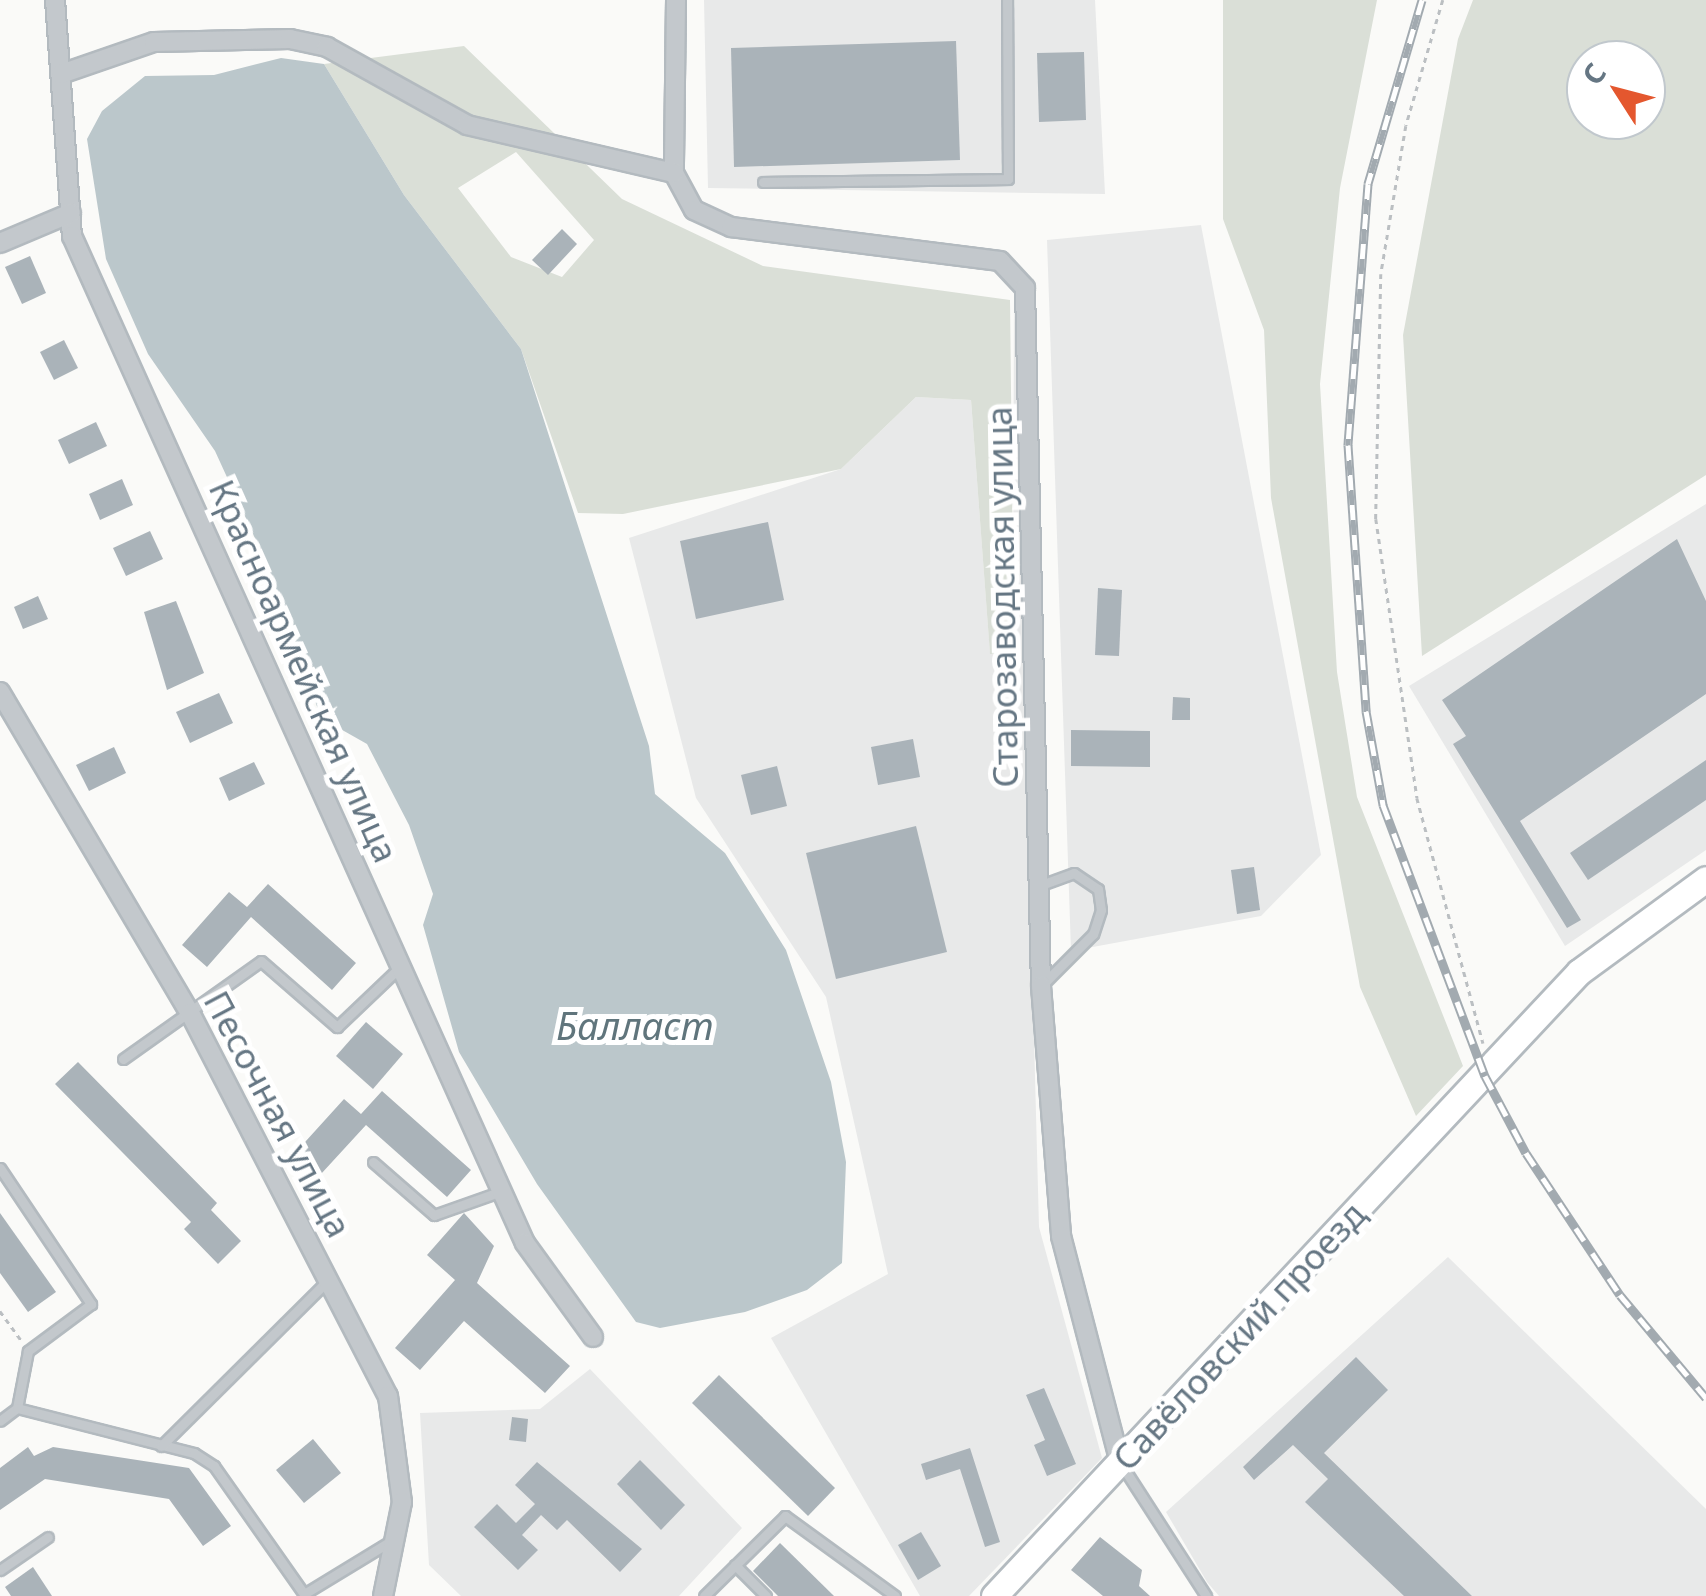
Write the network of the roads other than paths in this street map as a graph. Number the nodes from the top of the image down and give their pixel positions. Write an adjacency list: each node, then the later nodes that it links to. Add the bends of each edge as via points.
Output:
1 (56, 0): 4 (street, Красноармейская улица)
2 (676, 0): 5 (street)
3 (1008, 0): 6 (lane, via 1008,179)
4 (61, 74): 5 (street, via 154,42 290,38 327,47 467,125); 7 (street, Красноармейская улица)
5 (674, 174): 11 (street, Старозаводская улица, via 684,201 717,222 1000,261 1021,278)
6 (763, 182)
7 (70, 212): 8 (street); 12 (street, Красноармейская улица, via 72,236)
8 (0, 244)
9 (0, 692): 14 (street, Песочная улица)
10 (1706, 879): 24 (main road, Савёловский проезд, via 1592,961)
11 (1042, 885): 13 (street, Старозаводская улица); 13 (lane, via 1074,873 1098,889 1101,910 1093,934)
12 (400, 967): 14 (lane, via 337,1027 261,961); 18 (street, Красноармейская улица)
13 (1041, 986): 24 (street, Старозаводская улица, via 1061,1236)
14 (190, 1013): 15 (lane); 19 (street, Песочная улица)
15 (123, 1060)
16 (373, 1162): 18 (lane, via 434,1215)
17 (0, 1168): 21 (lane, via 91,1293 86,1312 28,1351)
18 (502, 1191): 20 (street, Красноармейская улица, via 525,1243)
19 (328, 1280): 23 (lane); 26 (street, Песочная улица, via 399,1436)
20 (592, 1338)
21 (17, 1408): 22 (lane); 23 (lane)
22 (0, 1420)
23 (161, 1446): 30 (lane, via 214,1466)
24 (1120, 1462): 34 (main road, Савёловский проезд); 35 (lane)
25 (48, 1537): 28 (lane)
26 (394, 1538): 29 (street, Песочная улица); 30 (lane)
27 (735, 1565): 31 (lane); 32 (lane); 33 (lane, via 784,1516)
28 (0, 1570)
29 (387, 1590)
30 (303, 1595)
31 (704, 1596)
32 (766, 1596)
33 (895, 1596)
34 (994, 1596)
35 (1206, 1596)

